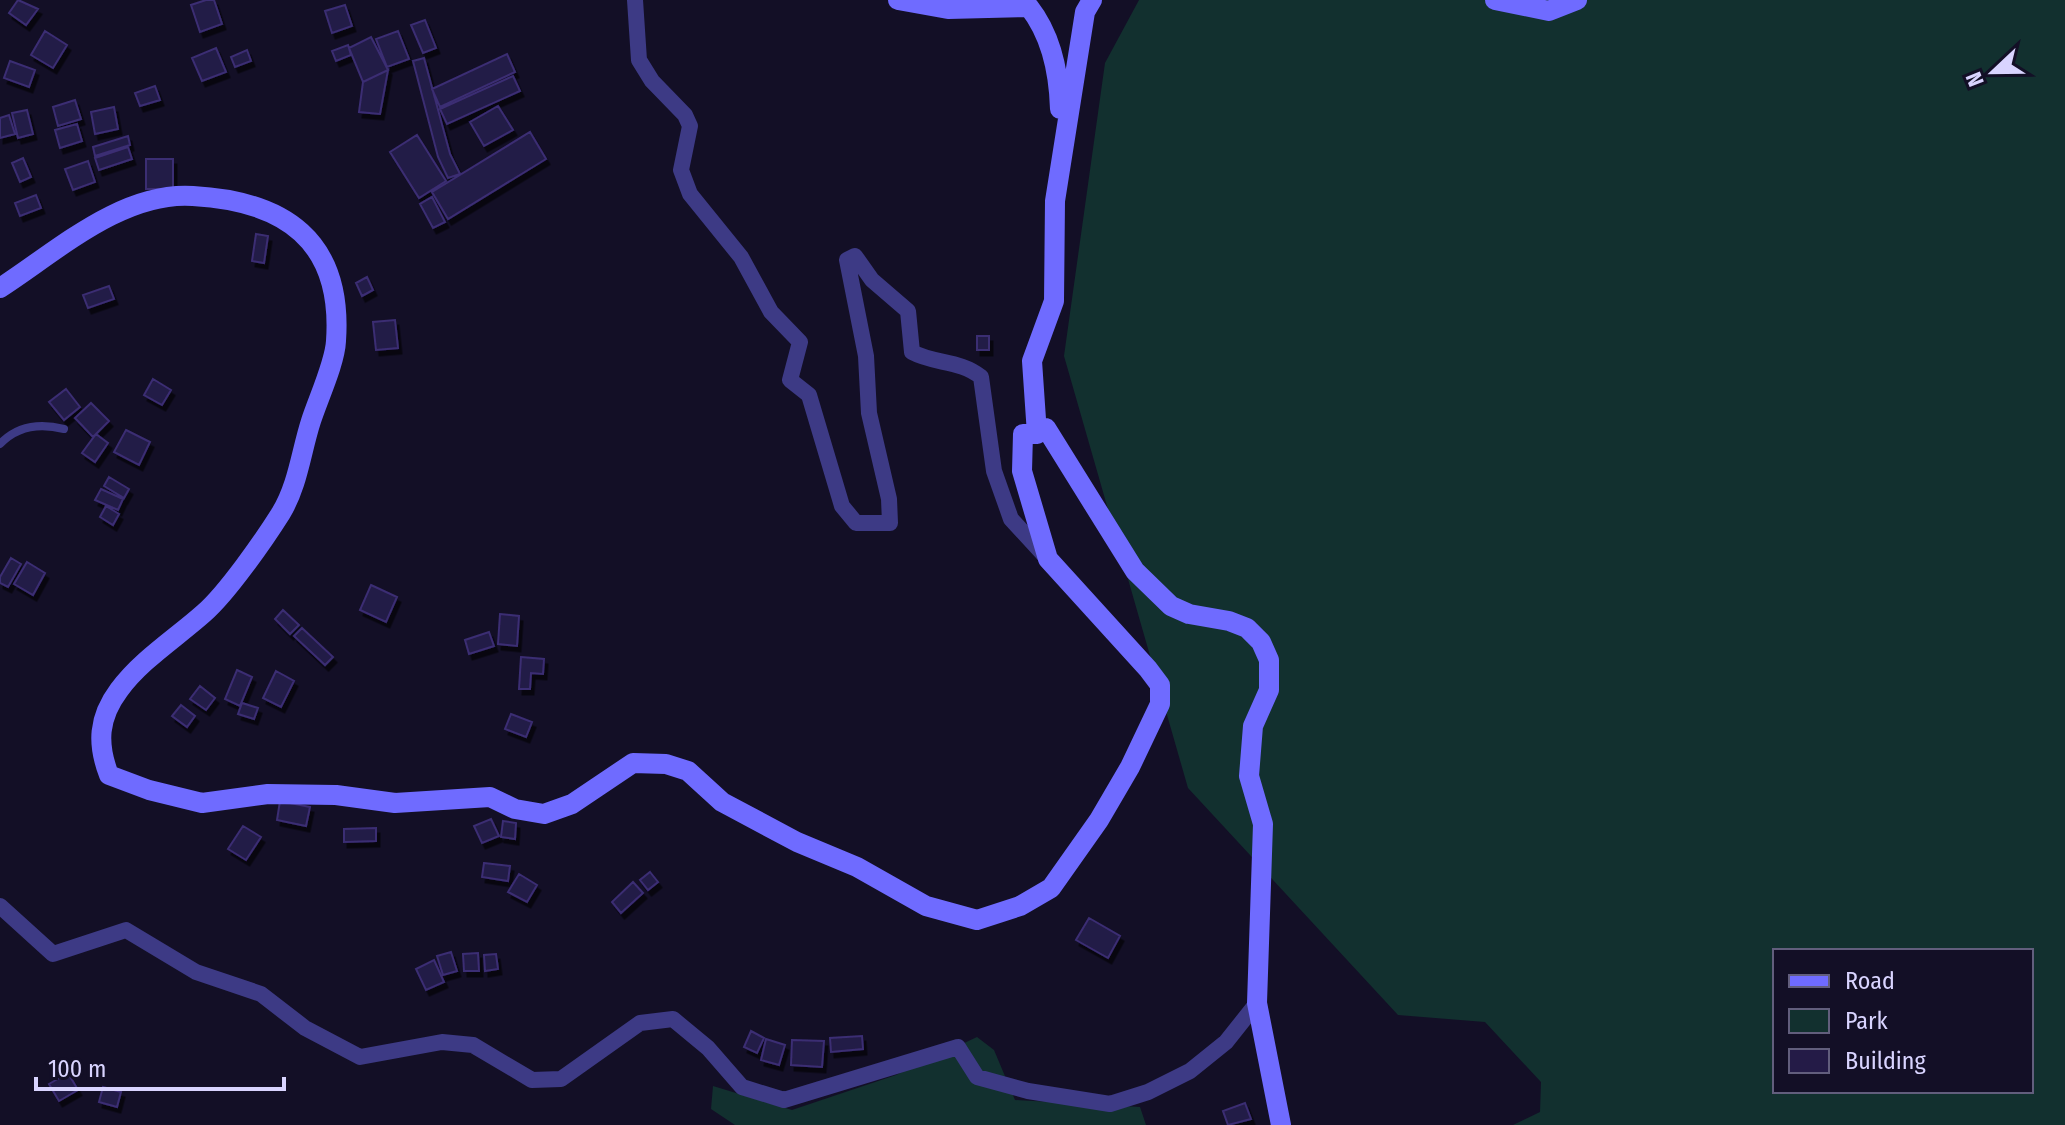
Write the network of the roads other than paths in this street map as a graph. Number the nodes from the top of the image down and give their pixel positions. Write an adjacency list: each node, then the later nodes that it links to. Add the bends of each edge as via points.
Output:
1 (635, 0): 11 (street, via 639,60 690,126 681,170 690,194 741,257 771,312 800,342 790,380 809,395 842,506 856,523 890,523 869,413 866,356 849,283 847,260 855,256 872,280 908,311 912,352 970,368 981,377 994,471 1011,519)
2 (898, 0): 6 (main road, via 948,9 1029,7 1043,24 1059,84)
3 (1092, 0): 6 (main road, via 1085,12)
4 (1495, 0): 5 (main road, via 1549,11)
5 (1577, 0)
6 (1062, 153): 9 (main road, via 1055,201 1054,301 1032,361)
7 (0, 288): 11 (main road, via 113,215 162,197 190,195 265,209 290,221 312,241 325,267 337,343 295,485 282,511 206,612 119,690 100,728 100,750 109,775 149,790 202,803 268,794 395,803 490,797 544,814 572,804 633,763 648,761 688,771 732,808 926,906 977,920 1020,906 1051,888 1099,820 1160,704 1160,685 1148,669)
8 (64, 429): 10 (lane, via 27,427)
9 (1037, 434): 11 (main road, via 1023,434 1022,471); 13 (main road, via 1046,428 1144,580 1171,606 1247,628 1269,660 1269,690 1250,746 1249,776 1263,824)
10 (0, 444)
11 (1048, 559)
12 (0, 906): 13 (street, via 53,954 126,930 196,972 261,994 305,1028 360,1057 442,1042 473,1045 532,1080 561,1079 640,1023 673,1019 742,1087 784,1100 958,1047 977,1077 1110,1104 1190,1071 1226,1042)
13 (1257, 1003): 14 (main road)
14 (1281, 1125)

